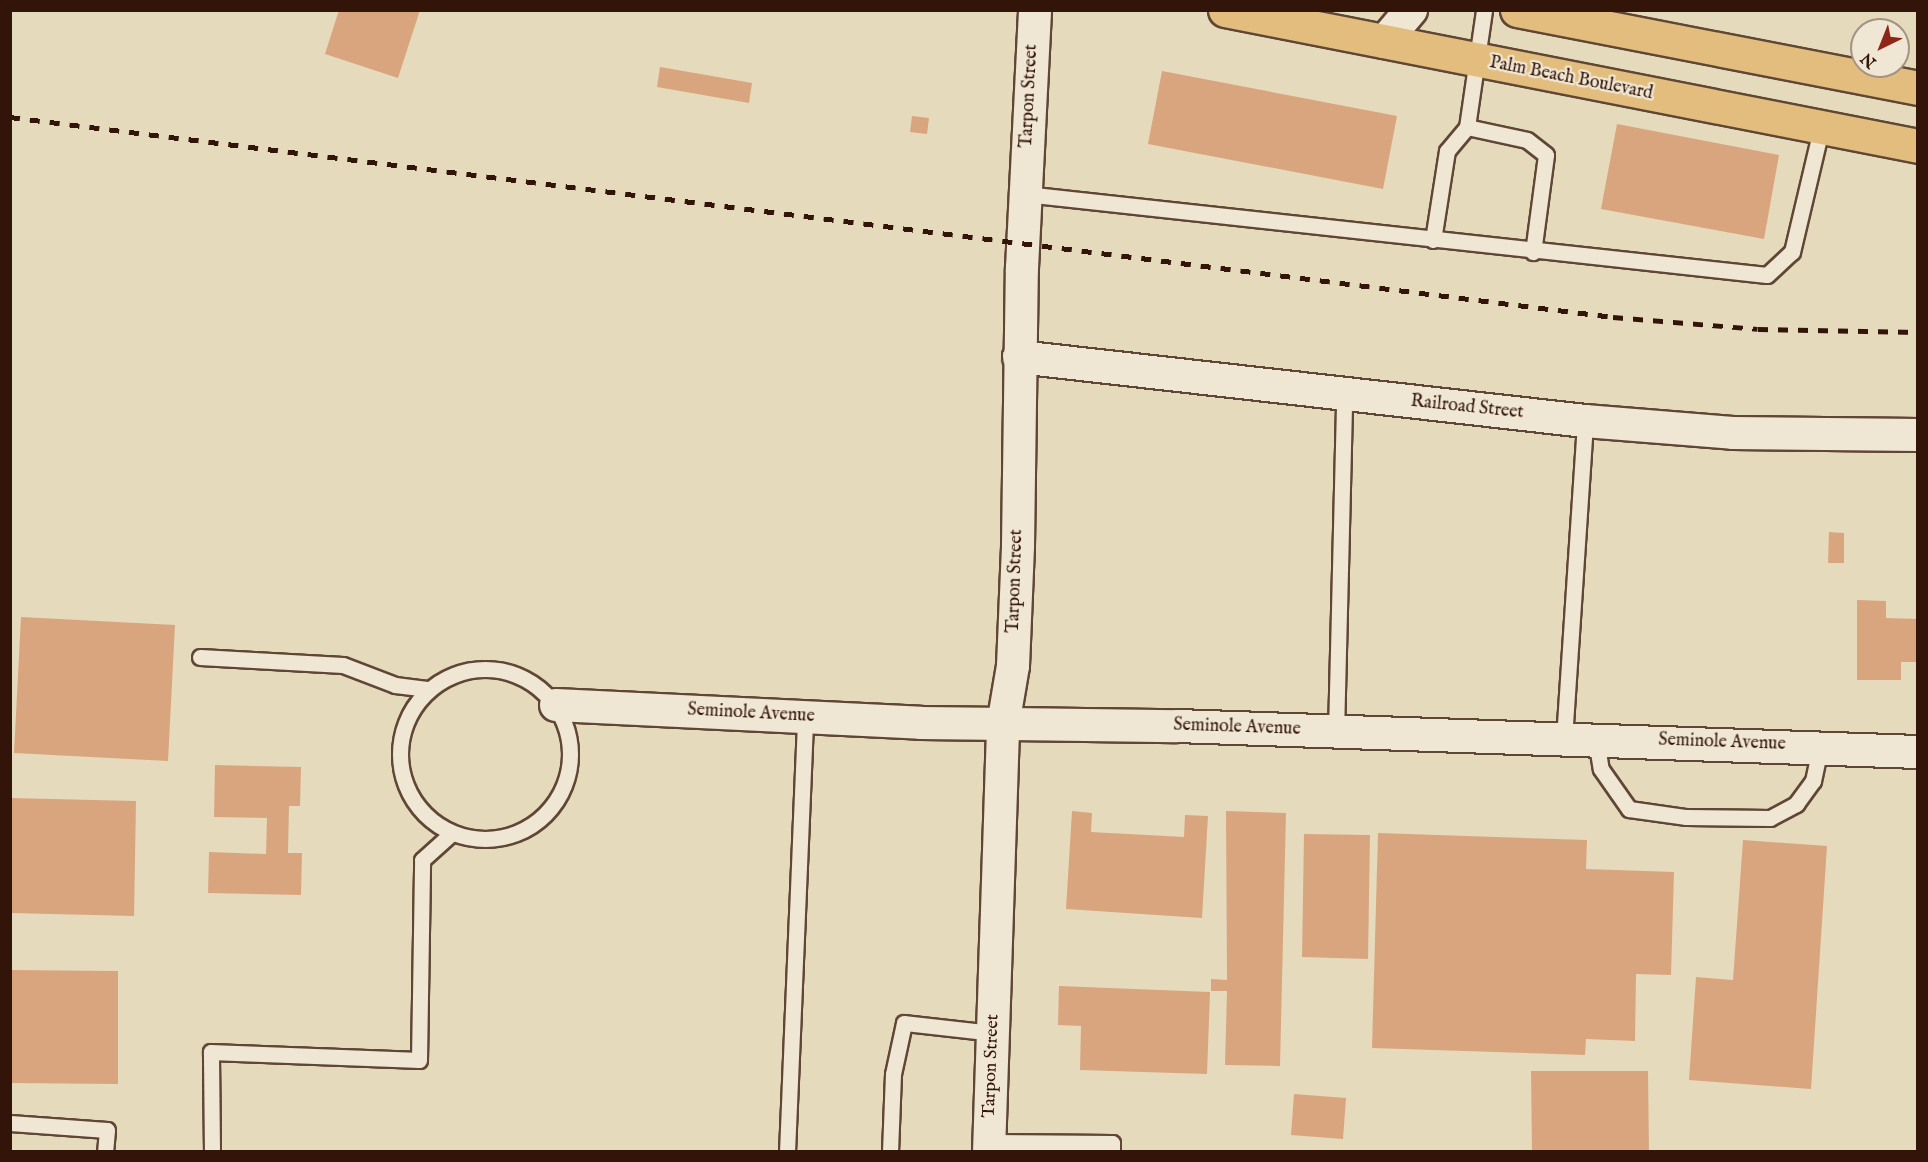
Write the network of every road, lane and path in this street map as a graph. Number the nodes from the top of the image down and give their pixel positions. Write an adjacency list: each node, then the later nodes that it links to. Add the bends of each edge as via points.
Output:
1 (1035, 10): 12 (street, Tarpon Street)
2 (1225, 10): 6 (main road, Palm Beach Boulevard)
3 (1411, 10): 6 (street)
4 (1484, 10): 7 (lane)
5 (1517, 10): 8 (main road)
6 (1384, 42): 7 (main road, Palm Beach Boulevard)
7 (1476, 60): 9 (lane); 10 (main road, Palm Beach Boulevard)
8 (1917, 88)
9 (1467, 127): 13 (lane, via 1447,151); 14 (lane, via 1527,140 1546,155)
10 (1821, 129): 11 (main road, Palm Beach Boulevard); 14 (lane, via 1792,252 1767,275)
11 (1917, 146)
12 (1025, 194): 13 (lane); 15 (street, Tarpon Street)
13 (1433, 240): 14 (lane)
14 (1533, 252)
15 (1019, 357): 16 (street, Railroad Street); 23 (street, Tarpon Street, via 1013,666)
16 (1344, 394): 17 (street, Railroad Street); 24 (lane)
17 (1585, 421): 18 (street, Railroad Street, via 1733,433); 25 (lane)
18 (1917, 435)
19 (200, 657): 20 (lane, via 343,665 395,685)
20 (429, 689): 21 (lane, via 453,674 482,668 510,672 536,685); 29 (lane, via 410,711 401,738 400,767 410,795 428,818)
21 (556, 705): 22 (street, Seminole Avenue); 29 (lane, via 568,730 571,757 566,784 553,808 532,826 506,837 479,840)
22 (805, 717): 23 (street, Seminole Avenue); 35 (lane)
23 (1003, 724): 24 (street, Seminole Avenue); 30 (street, Tarpon Street)
24 (1336, 732): 25 (street, Seminole Avenue)
25 (1564, 739): 26 (street, Seminole Avenue)
26 (1596, 740): 27 (street, Seminole Avenue); 27 (lane, via 1601,769 1629,809 1686,817 1770,818 1796,804 1813,781)
27 (1820, 747): 28 (street, Seminole Avenue)
28 (1917, 752)
29 (452, 833): 34 (lane, via 422,860 419,1060 210,1052)
30 (993, 1033): 32 (street, Tarpon Street); 36 (lane, via 904,1023 893,1074)
31 (10, 1123): 33 (lane, via 106,1130)
32 (990, 1147): 37 (lane, via 1112,1143)
33 (105, 1152)
34 (212, 1152)
35 (788, 1152)
36 (890, 1152)
37 (1112, 1152)

